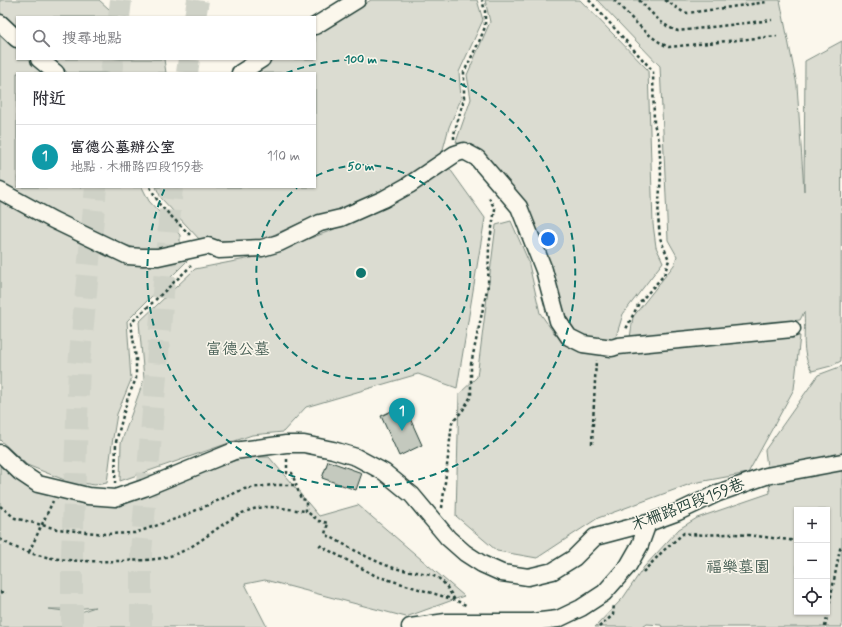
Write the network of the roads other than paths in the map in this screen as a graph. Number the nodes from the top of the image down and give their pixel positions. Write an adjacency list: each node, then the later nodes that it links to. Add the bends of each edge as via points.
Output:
1 (357, 0): 3 (street)
2 (0, 23): 4 (street)
3 (316, 25)
4 (16, 38)
5 (40, 60): 7 (street)
6 (260, 60): 8 (street)
7 (55, 72)
8 (242, 72)
9 (0, 191): 10 (street, via 128,256 158,257 208,246 219,250 262,248 279,243 320,223 341,218 384,199 454,154 464,151 477,158 520,206 544,270 558,321 569,337 583,344 615,347)
10 (792, 329)
11 (0, 453): 13 (street, 木柵路四段159巷, via 20,472 38,484 88,496 115,498 234,451 286,444 304,444 333,450 356,457 384,472 412,495 448,538 465,553 502,573 528,577 552,571 574,558 595,537)
12 (842, 462): 13 (street, 木柵路四段159巷, via 766,476)
13 (648, 523): 14 (street, via 640,545 628,566 604,593 558,619 532,622 446,622)
14 (410, 627)

